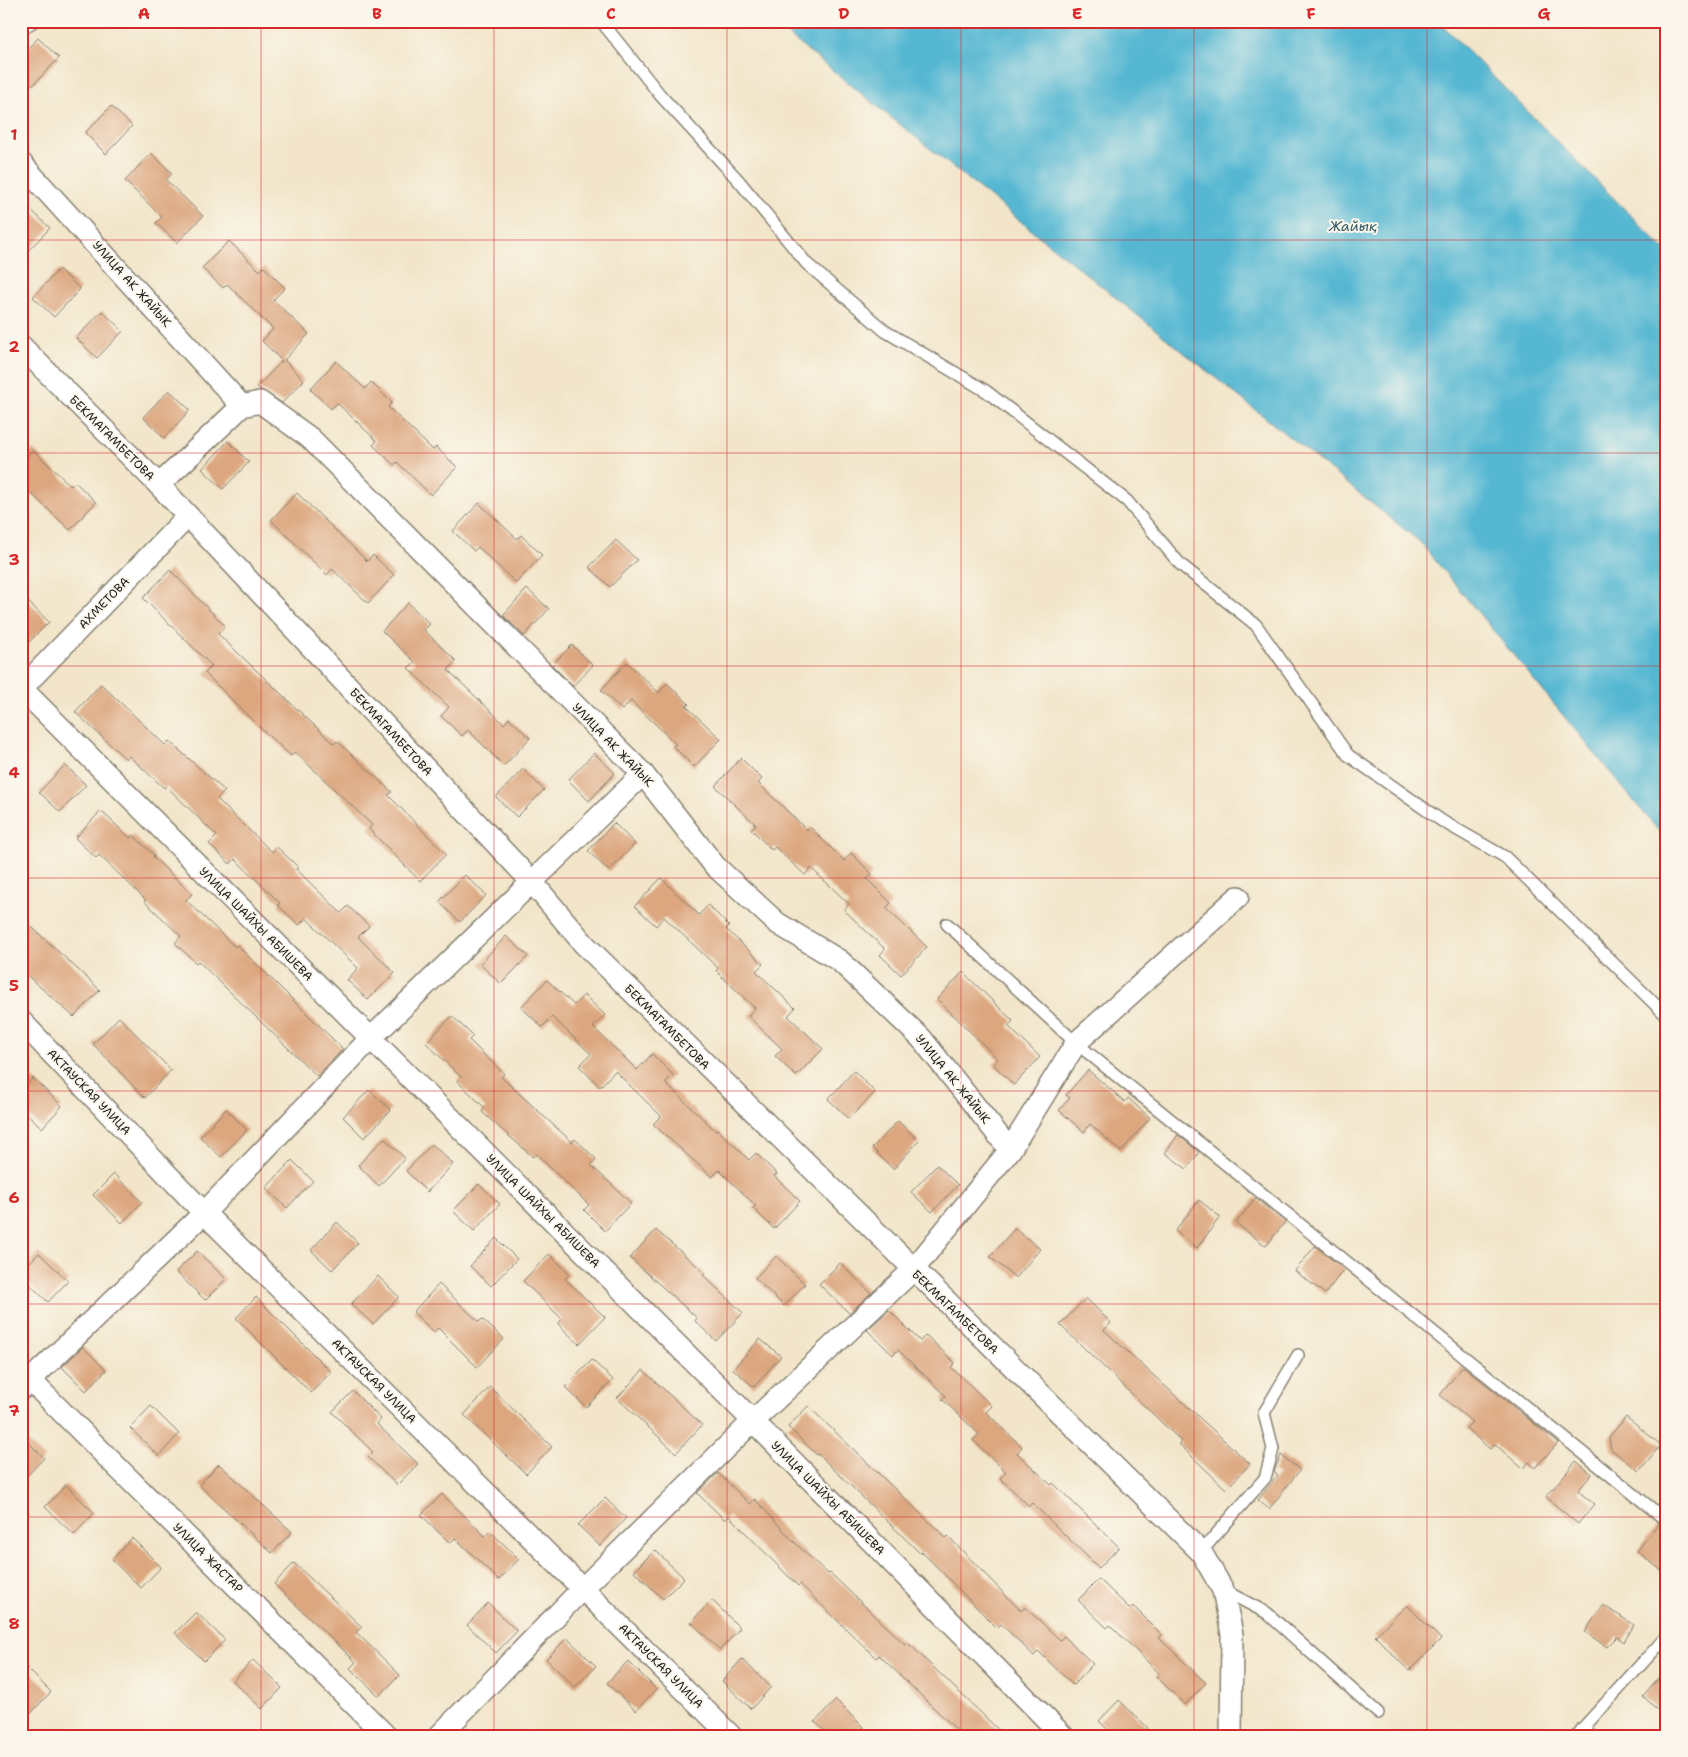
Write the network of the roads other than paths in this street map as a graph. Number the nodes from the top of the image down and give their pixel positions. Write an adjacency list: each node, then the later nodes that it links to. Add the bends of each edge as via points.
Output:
1 (34, 21): 3 (lane)
2 (601, 21): 14 (lane, via 661,96 739,181 807,264 885,331 986,391 1127,501 1180,564 1256,625 1348,755 1442,821 1505,858)
3 (21, 29)
4 (21, 163): 6 (street, УЛИЦА АК ЖАЙЫК)
5 (21, 346): 7 (street, БЕКМАГАМБЕТОВА)
6 (242, 406): 7 (street); 10 (street, УЛИЦА АК ЖАЙЫК, via 260,402 310,438)
7 (159, 485): 8 (street, БЕКМАГАМБЕТОВА)
8 (188, 516): 9 (street, АХМЕТОВА); 11 (street, БЕКМАГАМБЕТОВА)
9 (21, 688): 16 (street, УЛИЦА ШАЙХЫ АБИШЕВА)
10 (643, 774): 11 (street); 18 (street, УЛИЦА АК ЖАЙЫК, via 715,866 777,924 840,961 921,1038)
11 (532, 882): 16 (street); 20 (street, БЕКМАГАМБЕТОВА, via 584,944)
12 (1238, 897): 17 (street)
13 (947, 924): 17 (lane)
14 (1667, 1016)
15 (21, 1021): 19 (street, АКТАУСКАЯ УЛИЦА)
16 (370, 1039): 19 (street); 23 (street, УЛИЦА ШАЙХЫ АБИШЕВА)
17 (1076, 1043): 18 (street); 24 (lane)
18 (1010, 1150): 20 (street)
19 (204, 1213): 22 (street); 26 (street, АКТАУСКАЯ УЛИЦА)
20 (912, 1270): 23 (street); 25 (street, БЕКМАГАМБЕТОВА)
21 (1298, 1355): 25 (lane, via 1264,1413 1273,1449 1266,1478)
22 (26, 1385): 31 (street, УЛИЦА ЖАСТАР)
23 (753, 1421): 26 (street); 34 (street, УЛИЦА ШАЙХЫ АБИШЕВА)
24 (1667, 1521)
25 (1201, 1552): 27 (street, БЕКМАГАМБЕТОВА)
26 (584, 1588): 32 (street); 33 (street, АКТАУСКАЯ УЛИЦА)
27 (1223, 1590): 29 (lane, via 1267,1613); 35 (street, БЕКМАГАМБЕТОВА, via 1232,1634)
28 (1667, 1636): 30 (lane)
29 (1378, 1713)
30 (1583, 1733)
31 (386, 1736)
32 (439, 1736)
33 (731, 1736)
34 (1063, 1736)
35 (1231, 1736)

